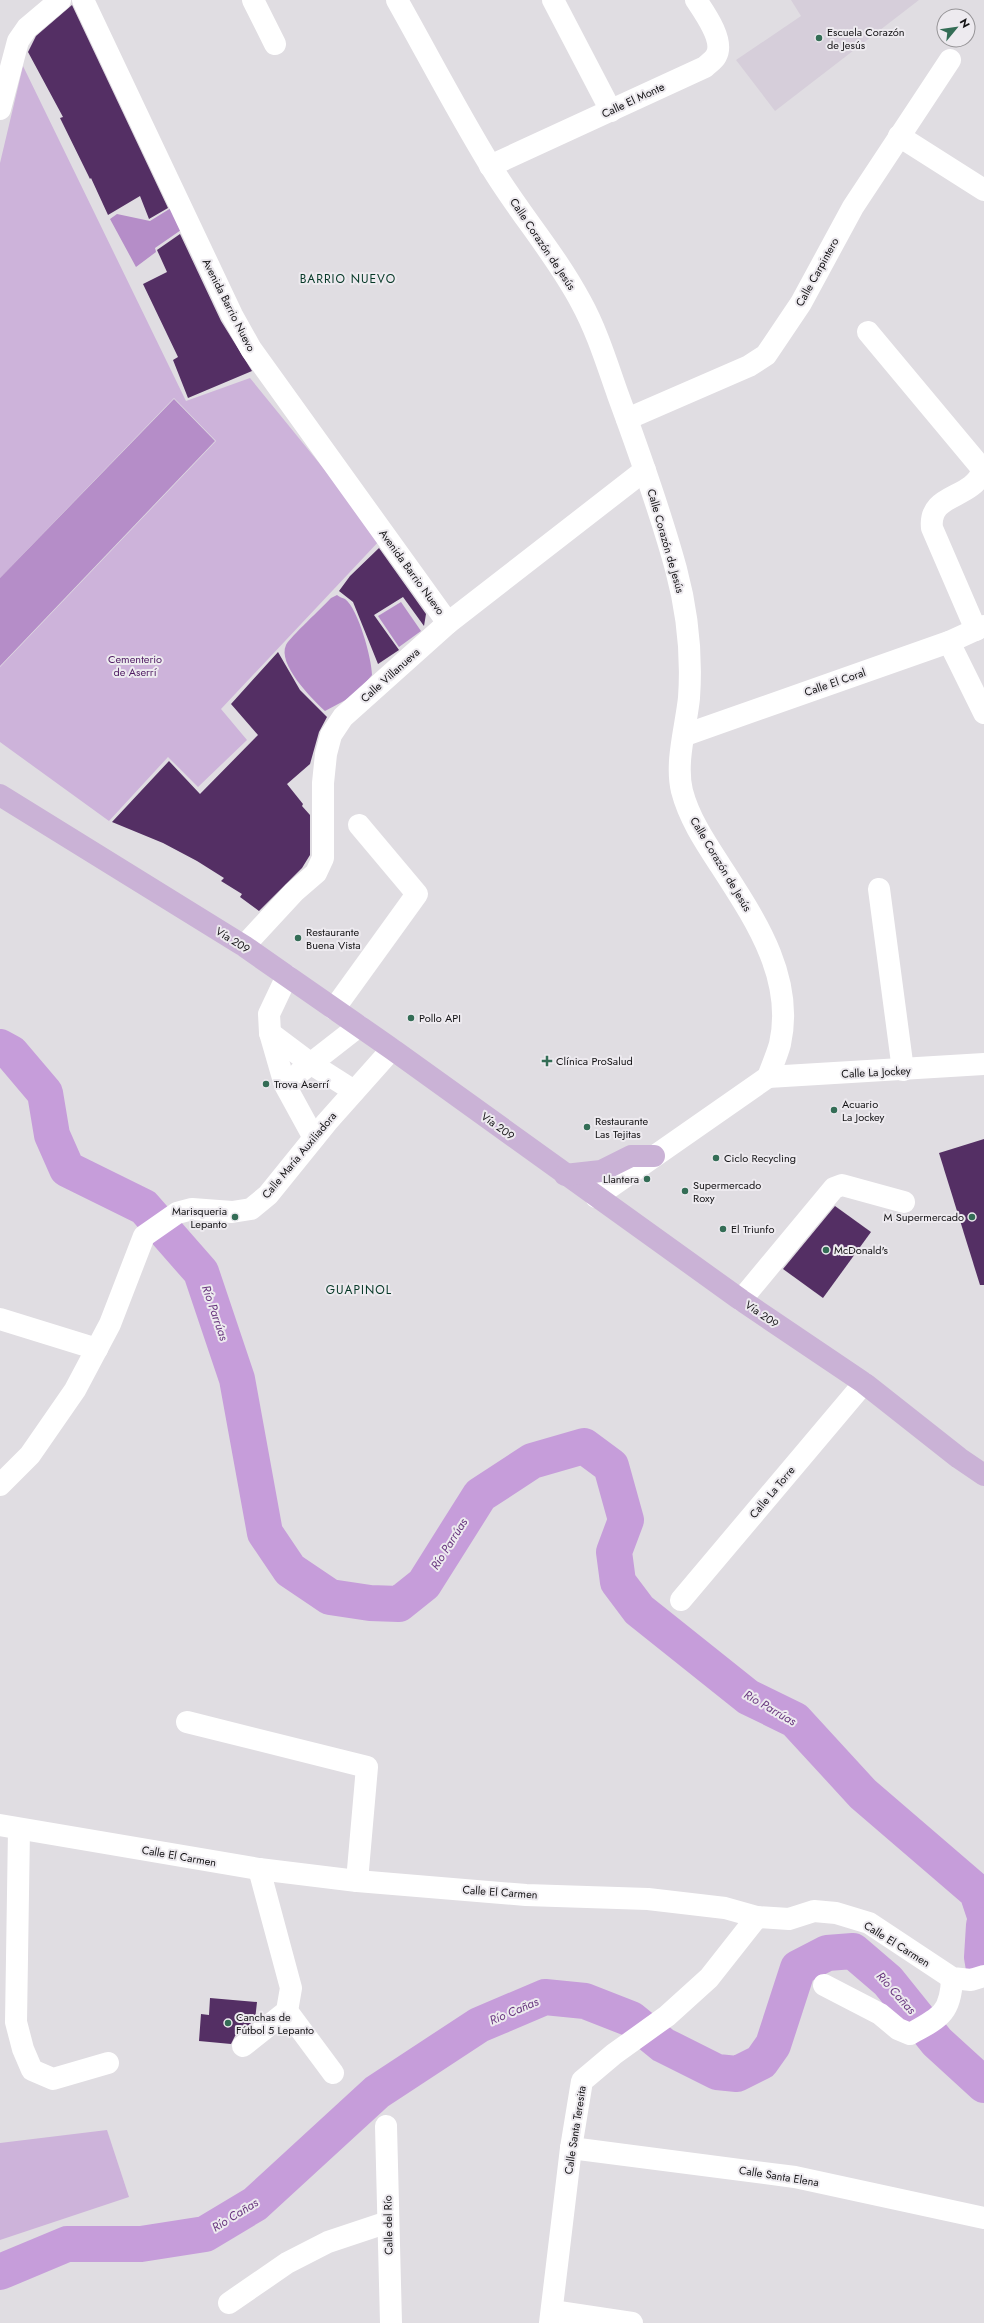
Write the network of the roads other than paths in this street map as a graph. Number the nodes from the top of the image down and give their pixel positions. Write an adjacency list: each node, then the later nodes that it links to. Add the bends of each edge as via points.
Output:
1 (60, 0): 9 (street, via 30,25 18,42)
2 (83, 0): 17 (street, Avenida Barrio Nuevo, via 232,315 251,349)
3 (253, 0): 7 (street)
4 (397, 0): 12 (street, Calle Corazón de Jesús)
5 (553, 0): 10 (street)
6 (696, 0): 10 (street, Calle El Monte, via 713,29 718,44 717,55 705,67)
7 (275, 44)
8 (950, 60): 11 (street, Calle Carpintero)
9 (0, 109)
10 (611, 111): 12 (street, Calle El Monte)
11 (899, 136): 13 (street); 15 (street, Calle Carpintero, via 853,207 801,303 766,355 749,366)
12 (490, 166): 15 (street, Calle Corazón de Jesús, via 554,257 582,303)
13 (984, 190)
14 (868, 332): 18 (street, via 979,464 982,472 978,482 935,508 931,517 932,528)
15 (627, 419): 16 (street, Calle Corazón de Jesús)
16 (645, 470): 17 (street, Calle Villanueva); 21 (street, Calle Corazón de Jesús, via 676,570 685,612 689,694)
17 (448, 623): 25 (street, Calle Villanueva, via 344,717 331,734 323,784 323,858 316,873 294,892)
18 (980, 628): 19 (street, Calle El Coral)
19 (949, 642): 20 (street); 21 (street, Calle El Coral)
20 (984, 713)
21 (685, 735): 34 (street, Calle Corazón de Jesús, via 681,760 681,788 687,806 698,830 753,916 769,948 782,992 783,1023 779,1046)
22 (0, 795): 25 (main road, Vía 209)
23 (358, 825): 27 (street, via 417,894)
24 (879, 889): 33 (street)
25 (244, 946): 26 (main road, Vía 209)
26 (287, 976): 27 (main road, Vía 209); 29 (street, via 269,1014)
27 (334, 1009): 28 (main road, Vía 209)
28 (359, 1026): 30 (main road, Vía 209); 31 (street)
29 (270, 1033): 31 (street); 35 (street)
30 (392, 1049): 36 (street, Calle María Auxiliadora); 39 (main road, Vía 209)
31 (310, 1063): 35 (street); 36 (street)
32 (984, 1064): 33 (street, Calle La Jockey)
33 (903, 1070): 34 (street, Calle La Jockey)
34 (768, 1077): 38 (street)
35 (285, 1085): 37 (street)
36 (354, 1091): 37 (street, Calle María Auxiliadora)
37 (314, 1138): 44 (street, Calle María Auxiliadora, via 268,1195 251,1209 232,1212 192,1209 177,1213 144,1236 110,1324)
38 (654, 1156): 39 (main road, via 631,1156 601,1171); 40 (street)
39 (565, 1175): 40 (main road, Vía 209)
40 (596, 1197): 42 (main road, Vía 209)
41 (904, 1202): 42 (street, via 842,1185 834,1188)
42 (741, 1300): 45 (main road, Vía 209)
43 (0, 1319): 44 (street)
44 (97, 1349): 47 (street, Calle María Auxiliadora, via 76,1390 30,1455)
45 (864, 1383): 46 (main road, Vía 209); 48 (street, Calle La Torre)
46 (984, 1475)
47 (0, 1485)
48 (681, 1600)
49 (187, 1722): 52 (street, via 367,1767)
50 (10, 1827): 51 (street, Calle El Carmen); 58 (street, via 16,2022 23,2049 32,2070 53,2079)
51 (259, 1869): 52 (street, Calle El Carmen); 56 (street, via 291,1988)
52 (357, 1881): 53 (street, Calle El Carmen, via 526,1895 648,1899 725,1908)
53 (757, 1917): 54 (street, Calle El Carmen, via 789,1919 814,1911 836,1913 869,1923); 61 (street, Calle Santa Teresita, via 709,1978 667,2016 614,2054 582,2081)
54 (969, 1978): 55 (street, via 937,2019 910,2034 898,2029 880,2014)
55 (824, 1985)
56 (287, 2011): 57 (street); 59 (street)
57 (243, 2046)
58 (108, 2063)
59 (333, 2074)
60 (386, 2126): 63 (street, Calle del Río)
61 (571, 2148): 62 (street, Calle Santa Elena, via 795,2176); 65 (street, Calle Santa Teresita)
62 (984, 2218)
63 (388, 2222): 64 (street, via 328,2242 287,2263); 66 (street, Calle del Río)
64 (229, 2303)
65 (551, 2317): 67 (street)
66 (391, 2323)
67 (632, 2323)

